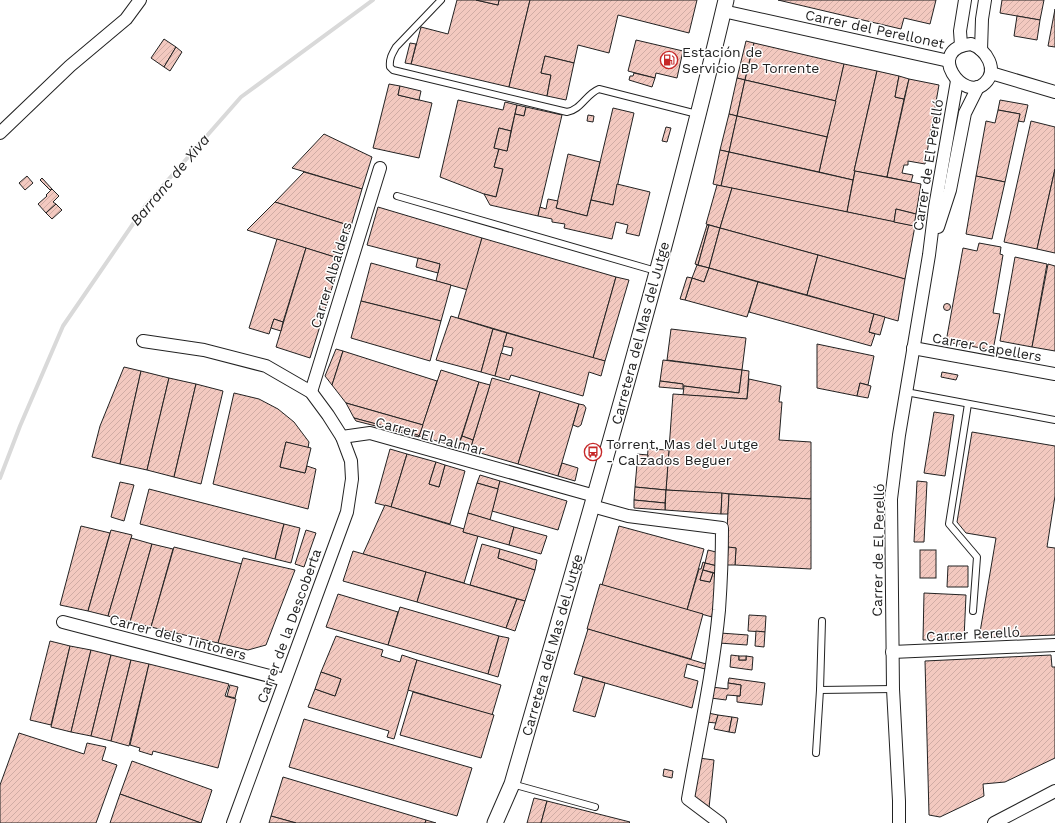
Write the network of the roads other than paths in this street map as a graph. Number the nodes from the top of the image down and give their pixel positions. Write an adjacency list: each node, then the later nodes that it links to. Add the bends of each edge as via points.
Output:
1 (140, 0): 14 (street, via 126,19 70,66)
2 (441, 0): 13 (lane, via 396,48 389,63 394,70 567,112 576,109 599,89)
3 (966, 0): 6 (street)
4 (985, 0): 7 (street)
5 (724, 6): 8 (street, Carrer del Perellonet); 13 (street, Carretera del Mas del Jutge)
6 (960, 45): 7 (street, via 971,44); 8 (street, via 952,52)
7 (981, 50): 9 (street, via 987,56)
8 (949, 61): 10 (street)
9 (991, 73): 11 (street, via 985,83); 12 (street)
10 (957, 81): 11 (street); 17 (street, Carrer de El Perelló)
11 (978, 87): 17 (street, Carrer de El Perelló, via 965,113 950,190)
12 (1055, 92)
13 (697, 114): 18 (street, Carretera del Mas del Jutge)
14 (0, 133)
15 (380, 168): 22 (street, Carrer Albalders)
16 (397, 196): 18 (lane)
17 (929, 255): 20 (street, Carrer de El Perelló)
18 (658, 271): 27 (street, Carretera del Mas del Jutge)
19 (142, 341): 22 (street, via 204,350 266,366)
20 (913, 348): 21 (street, Carrer Capellers); 23 (street, Carrer de El Perelló)
21 (1055, 374)
22 (311, 392): 26 (street)
23 (906, 392): 24 (lane); 32 (street, Carrer de El Perelló, via 891,499)
24 (968, 404): 25 (lane); 28 (lane, via 949,524 977,557)
25 (1055, 420)
26 (342, 437): 27 (street, Carrer El Palmar, via 370,433); 33 (street, Carrer de la Descoberta, via 351,461 352,479 347,512)
27 (594, 501): 37 (street, Carretera del Mas del Jutge); 43 (street, Carrer El Palmar, via 628,516 722,528 718,619 688,799)
28 (973, 611)
29 (822, 621): 35 (lane)
30 (63, 622): 33 (street, Carrer dels Tintorers)
31 (1055, 645): 32 (street, Carrer Perelló)
32 (892, 652): 34 (street, Carrer de El Perelló)
33 (285, 680): 41 (street, Carrer de la Descoberta)
34 (892, 689): 35 (lane); 44 (street, Carrer de El Perelló)
35 (820, 690): 36 (lane)
36 (816, 753)
37 (512, 784): 39 (lane); 42 (street, Carretera del Mas del Jutge)
38 (1055, 791): 40 (street)
39 (595, 807)
40 (1012, 819): 45 (street)
41 (233, 823)
42 (495, 823)
43 (720, 823)
44 (898, 823)
45 (994, 823)

